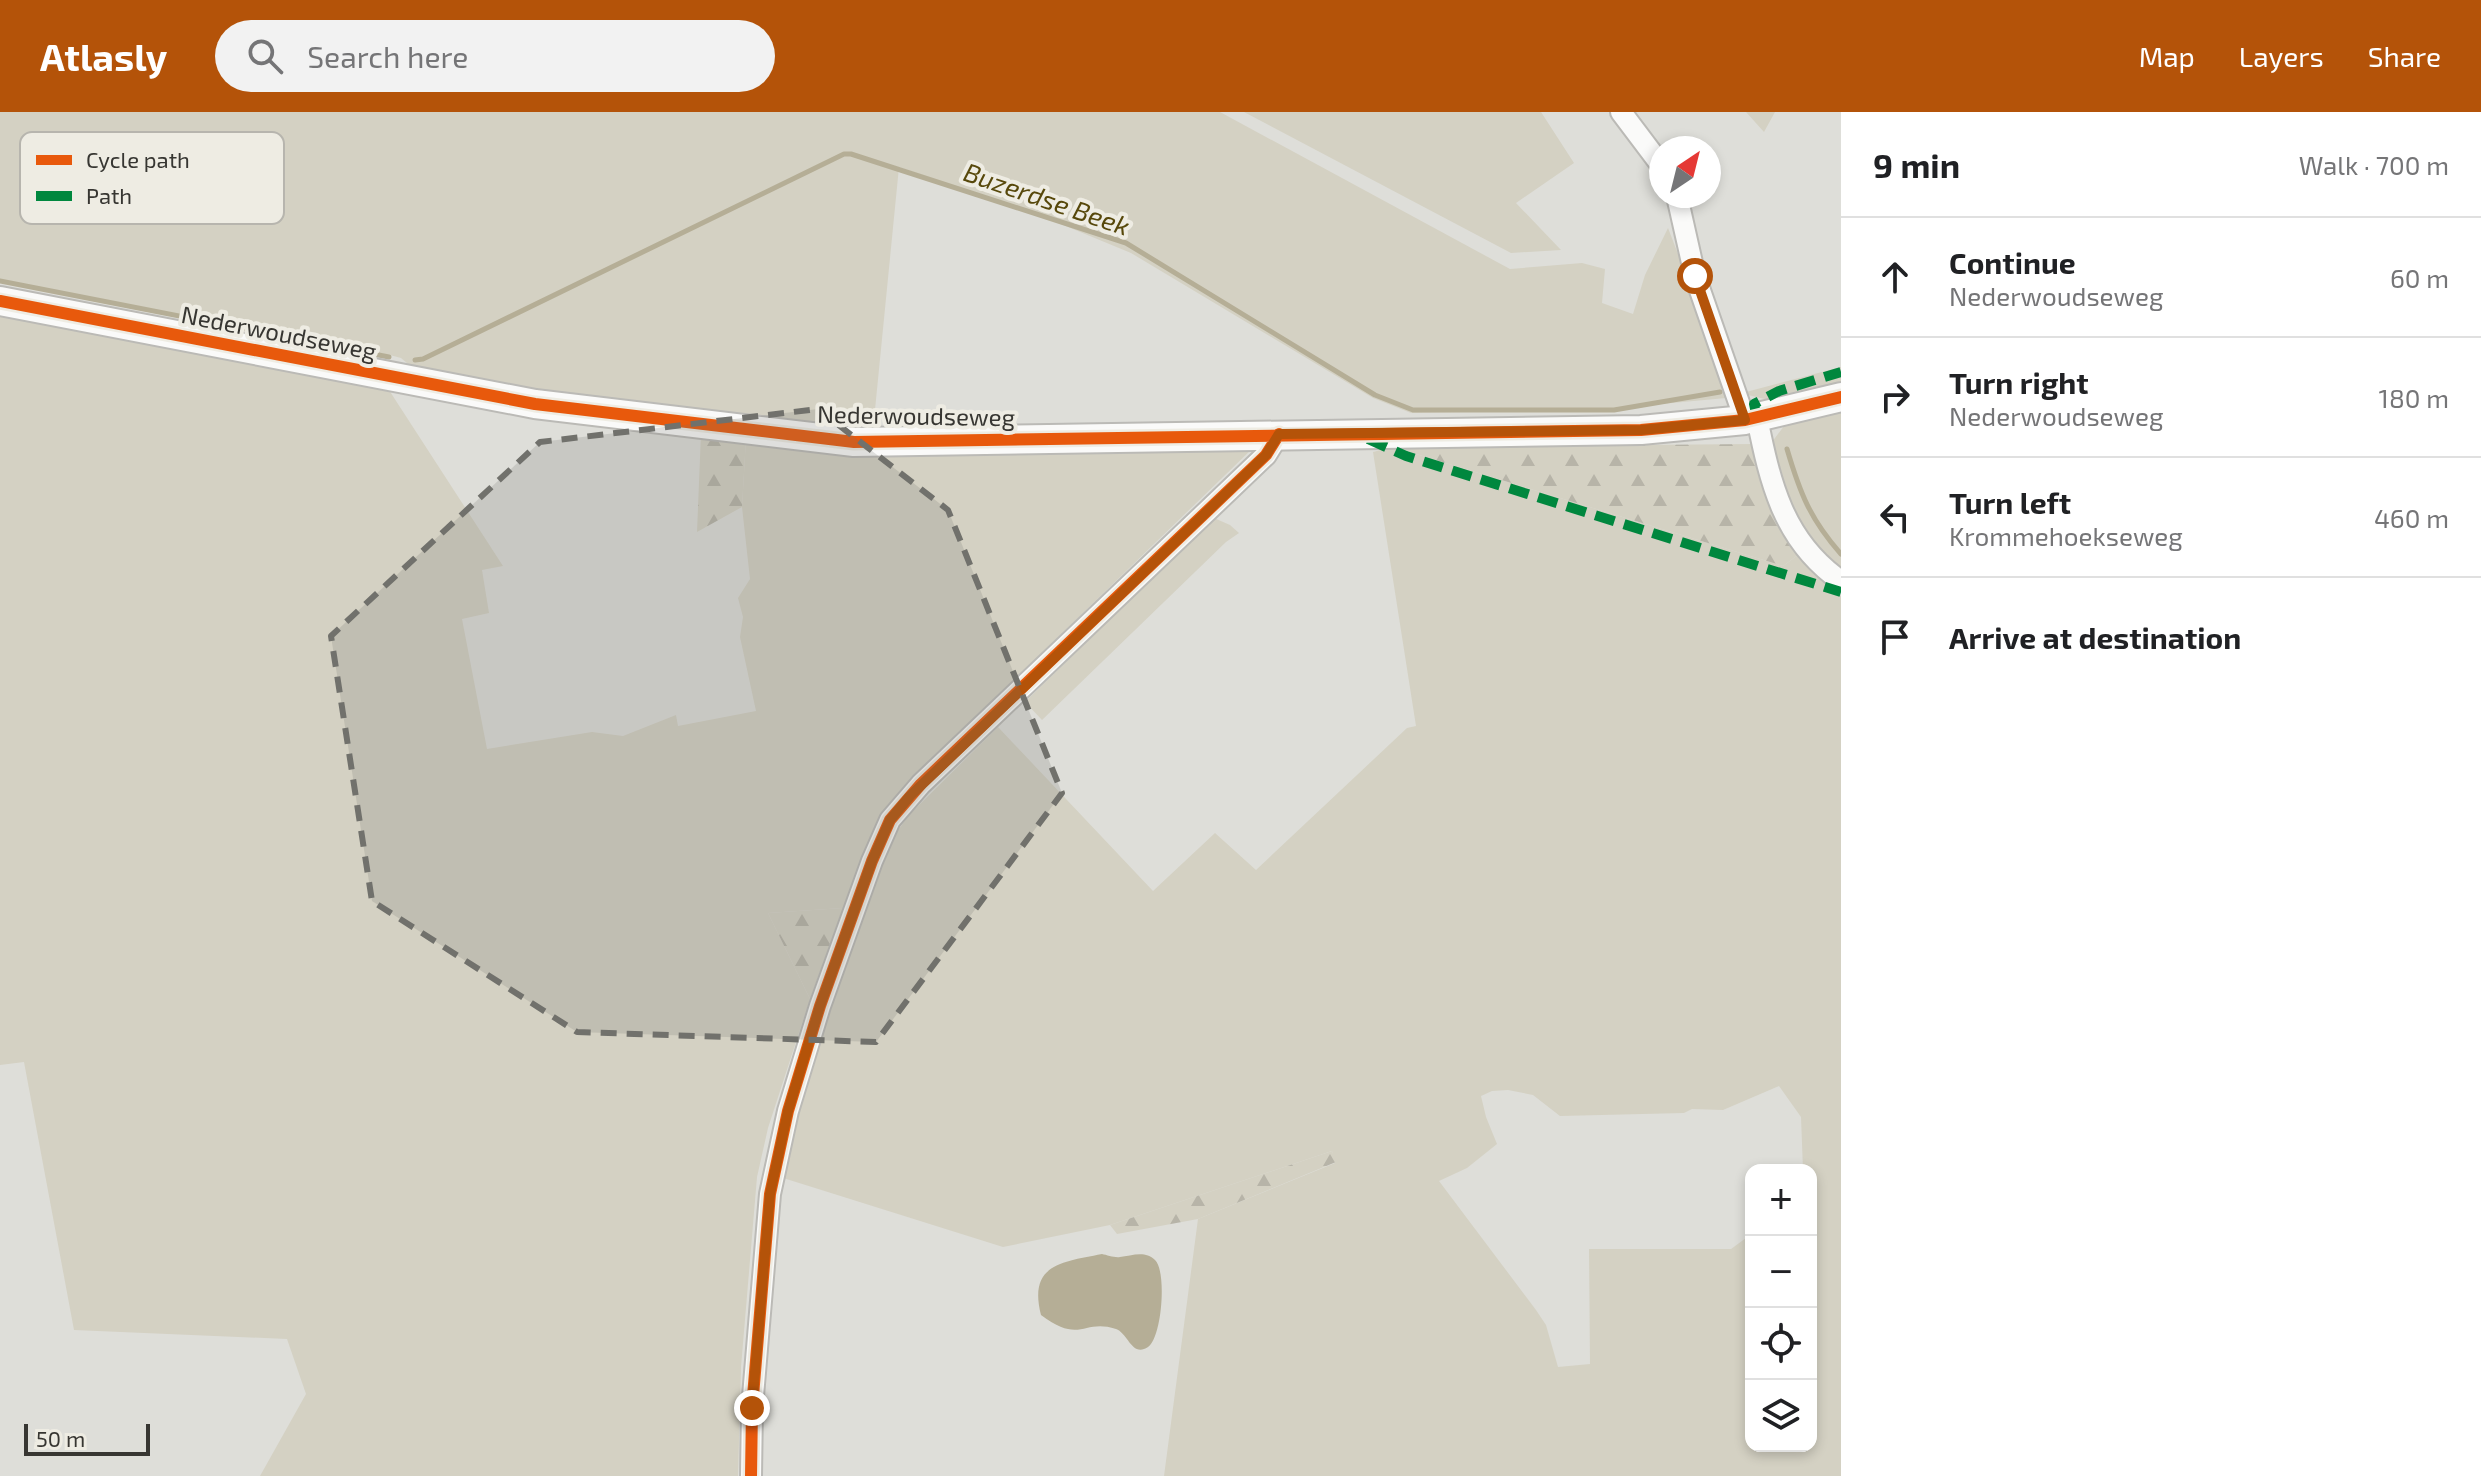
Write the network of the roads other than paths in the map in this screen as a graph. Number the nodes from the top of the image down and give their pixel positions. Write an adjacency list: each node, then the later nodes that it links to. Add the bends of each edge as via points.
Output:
1 (1621, 112): 2 (street)
2 (1649, 149)
3 (1680, 208): 6 (street, via 1695,276)
4 (0, 301): 7 (street, Nederwoudseweg, via 535,404 854,442)
5 (1841, 397): 6 (street, Nederwoudseweg)
6 (1751, 419): 7 (street, Nederwoudseweg, via 1641,430); 8 (street, via 1790,525)
7 (1279, 434): 9 (street, via 1266,455 921,784 890,820 820,1006 770,1194)
8 (1841, 581)
9 (751, 1476)

